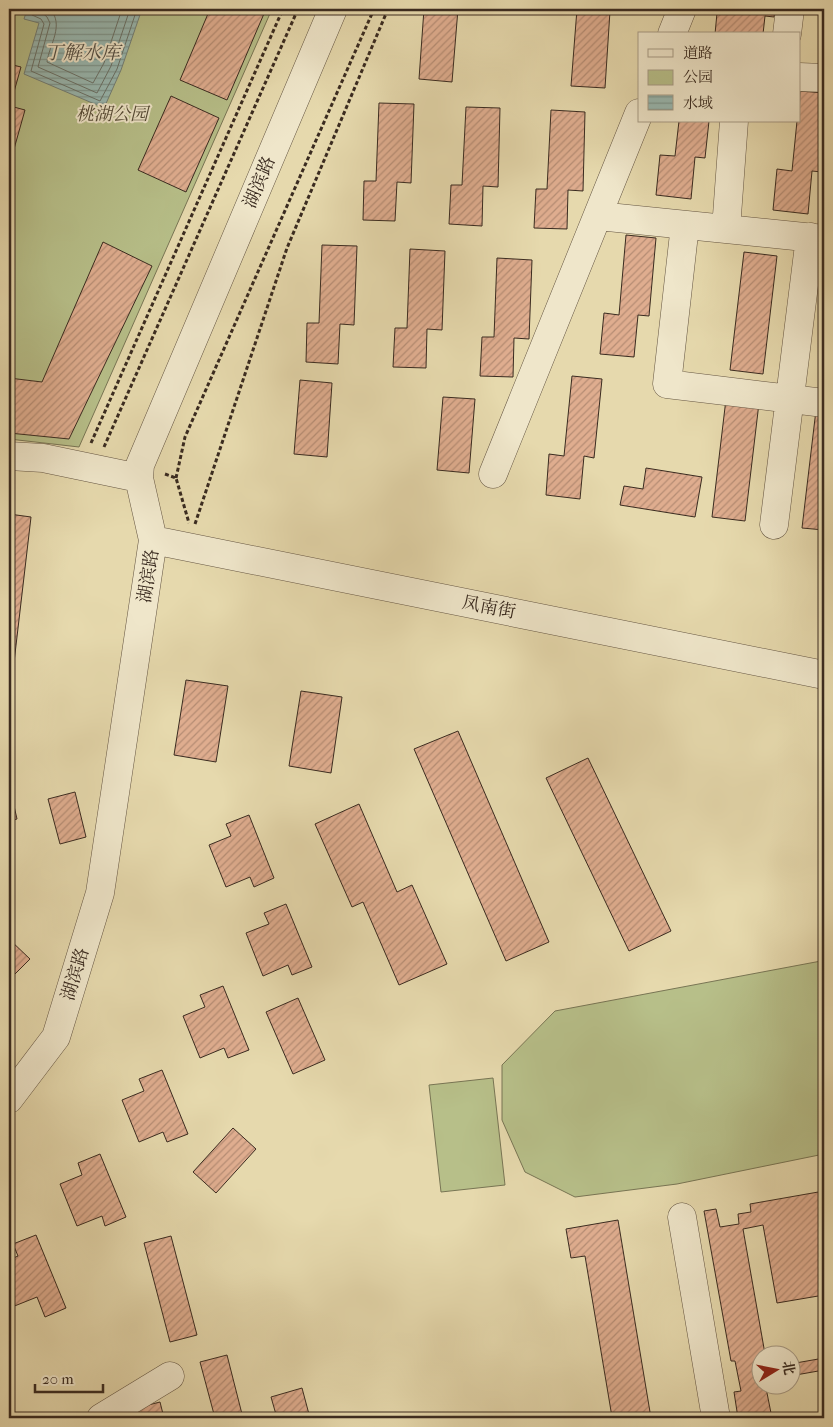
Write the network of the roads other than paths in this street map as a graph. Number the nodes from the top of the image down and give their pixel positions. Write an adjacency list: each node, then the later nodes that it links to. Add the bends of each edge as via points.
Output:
1 (333, 9): 17 (street, 湖滨路)
2 (682, 9): 4 (street)
3 (790, 9): 5 (street)
4 (673, 32)
5 (787, 32)
6 (800, 76): 7 (street)
7 (824, 78)
8 (638, 116): 10 (street)
9 (734, 122): 12 (street)
10 (598, 216): 11 (street); 18 (street)
11 (685, 225): 12 (street); 14 (street, via 667,384)
12 (726, 229): 13 (street)
13 (817, 238): 14 (street)
14 (789, 399): 15 (street); 19 (street)
15 (824, 403)
16 (9, 456): 17 (street)
17 (140, 472): 20 (street, 湖滨路)
18 (493, 474)
19 (774, 525)
20 (153, 540): 21 (street, 凤南街); 22 (street, 湖滨路, via 100,893 56,1037)
21 (824, 675)
22 (9, 1099)
23 (682, 1217): 26 (street)
24 (170, 1376): 25 (street)
25 (101, 1418)
26 (716, 1418)

